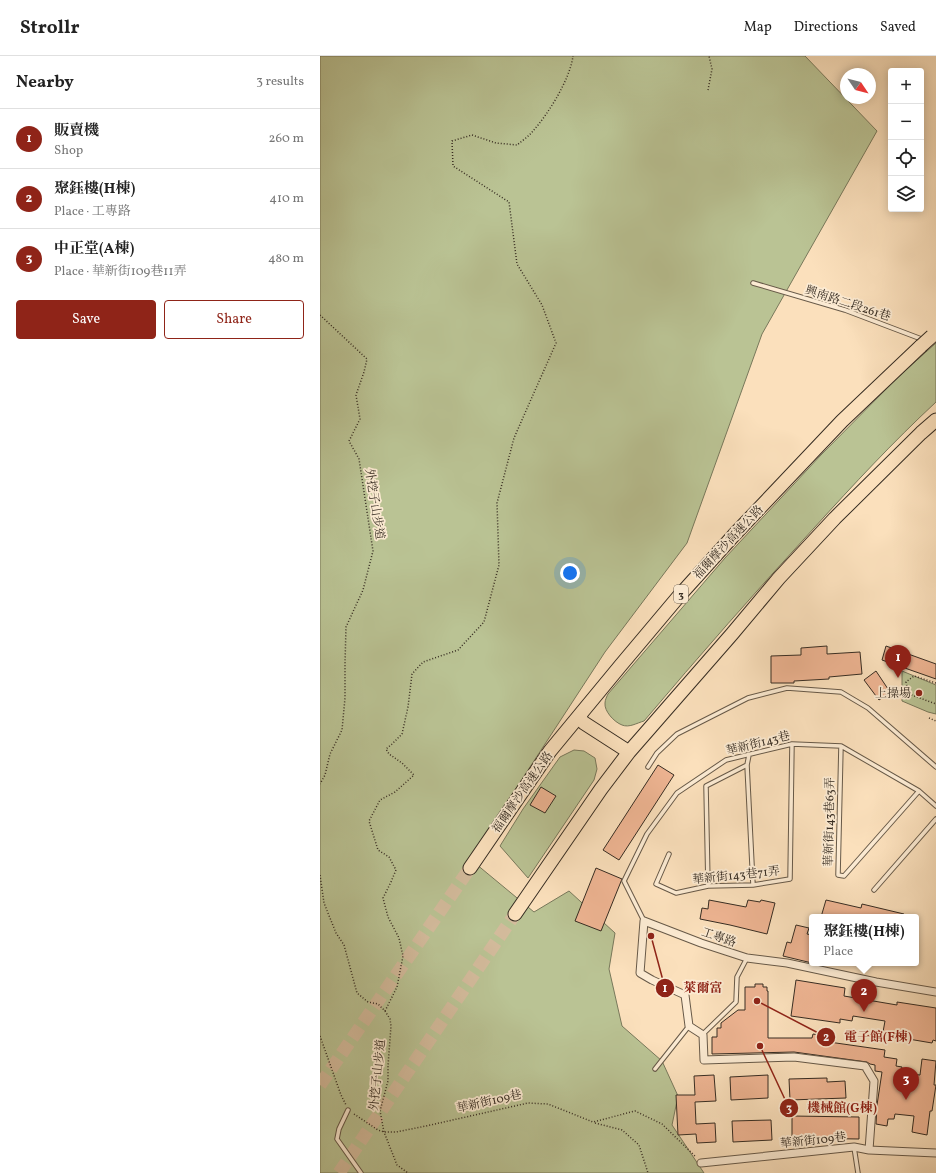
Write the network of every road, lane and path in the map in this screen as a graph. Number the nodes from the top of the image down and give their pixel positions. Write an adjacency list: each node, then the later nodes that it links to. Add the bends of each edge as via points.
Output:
1 (573, 56): 34 (path, via 572,64 555,101 533,132 517,145 496,143 472,135 452,141 453,166 509,202 517,264 542,305 556,343 514,438 497,503 499,565 484,622 458,650 423,662 412,674 402,734 386,749 414,775 395,792 380,800 369,821 378,850 389,857 396,870 383,898 388,917 399,938 403,956 397,987)
2 (709, 56): 3 (path, via 712,69)
3 (708, 90)
4 (753, 283): 6 (lane, 興南路二段261巷, via 845,310)
5 (320, 315): 20 (path, 外挖子山步道, via 367,359 356,395 360,419 349,441 359,459 373,551 363,590 346,627 346,698 342,730 330,754)
6 (930, 339): 10 (highway, 福爾摩沙高速公路 / 3, via 842,421 734,534)
7 (936, 420): 15 (highway, via 835,518 779,578)
8 (936, 683): 9 (path, via 914,676 906,682 909,694)
9 (936, 704)
10 (578, 717): 15 (highway); 25 (highway, 福爾摩沙高速公路 / 3, via 550,751)
11 (929, 718): 12 (path)
12 (936, 721)
13 (792, 744): 14 (lane, 華新街143巷); 16 (lane, 華新街143巷); 27 (lane, 華新街143巷71弄, via 790,879)
14 (841, 746): 21 (lane, 華新街143巷); 21 (lane, 華新街143巷63弄, via 838,875 844,876)
15 (629, 752): 30 (highway)
16 (749, 755): 17 (lane); 31 (lane, 華新街143巷, via 726,760 677,793 647,834 624,881)
17 (748, 765): 27 (lane); 28 (lane, via 706,786)
18 (648, 767): 19 (lane, via 656,753 677,734 748,698 787,688 841,692 868,708)
19 (936, 767)
20 (320, 784)
21 (919, 791): 22 (lane, 華新街143巷)
22 (936, 806)
23 (936, 819): 29 (lane)
24 (669, 854): 28 (lane, 華新街143巷71弄, via 656,884 676,893)
25 (470, 868)
26 (320, 875): 34 (path, via 324,903 336,933 344,945 356,993 368,1002 378,1004)
27 (753, 885): 28 (lane, 華新街143巷71弄)
28 (708, 886)
29 (874, 890)
30 (515, 914)
31 (644, 920): 32 (street, 工專路); 35 (street, via 640,973 685,995)
32 (747, 958): 33 (street, 工專路, via 787,963); 36 (lane, via 737,977 736,1002)
33 (936, 992)
34 (385, 1012): 41 (path, 外挖子山步道, via 391,1026 388,1081 380,1111)
35 (689, 1026): 36 (street); 38 (lane)
36 (702, 1035): 43 (street, via 704,1060 794,1057 865,1066 874,1081)
37 (320, 1036): 39 (path)
38 (655, 1069)
39 (348, 1110): 41 (path); 46 (lane, via 337,1139)
40 (593, 1122): 41 (path, 華新街109巷, via 548,1104 528,1103 426,1126); 45 (path, via 635,1111 662,1124); 48 (path, 華新街109巷, via 622,1130 639,1145)
41 (384, 1132): 47 (path, 外挖子山步道, via 397,1164)
42 (854, 1147): 43 (street, 華新街109巷); 45 (street, 華新街109巷); 49 (lane)
43 (868, 1150): 44 (street, 華新街109巷)
44 (936, 1153)
45 (701, 1163)
46 (361, 1173)
47 (408, 1173)
48 (648, 1173)
49 (858, 1173)

